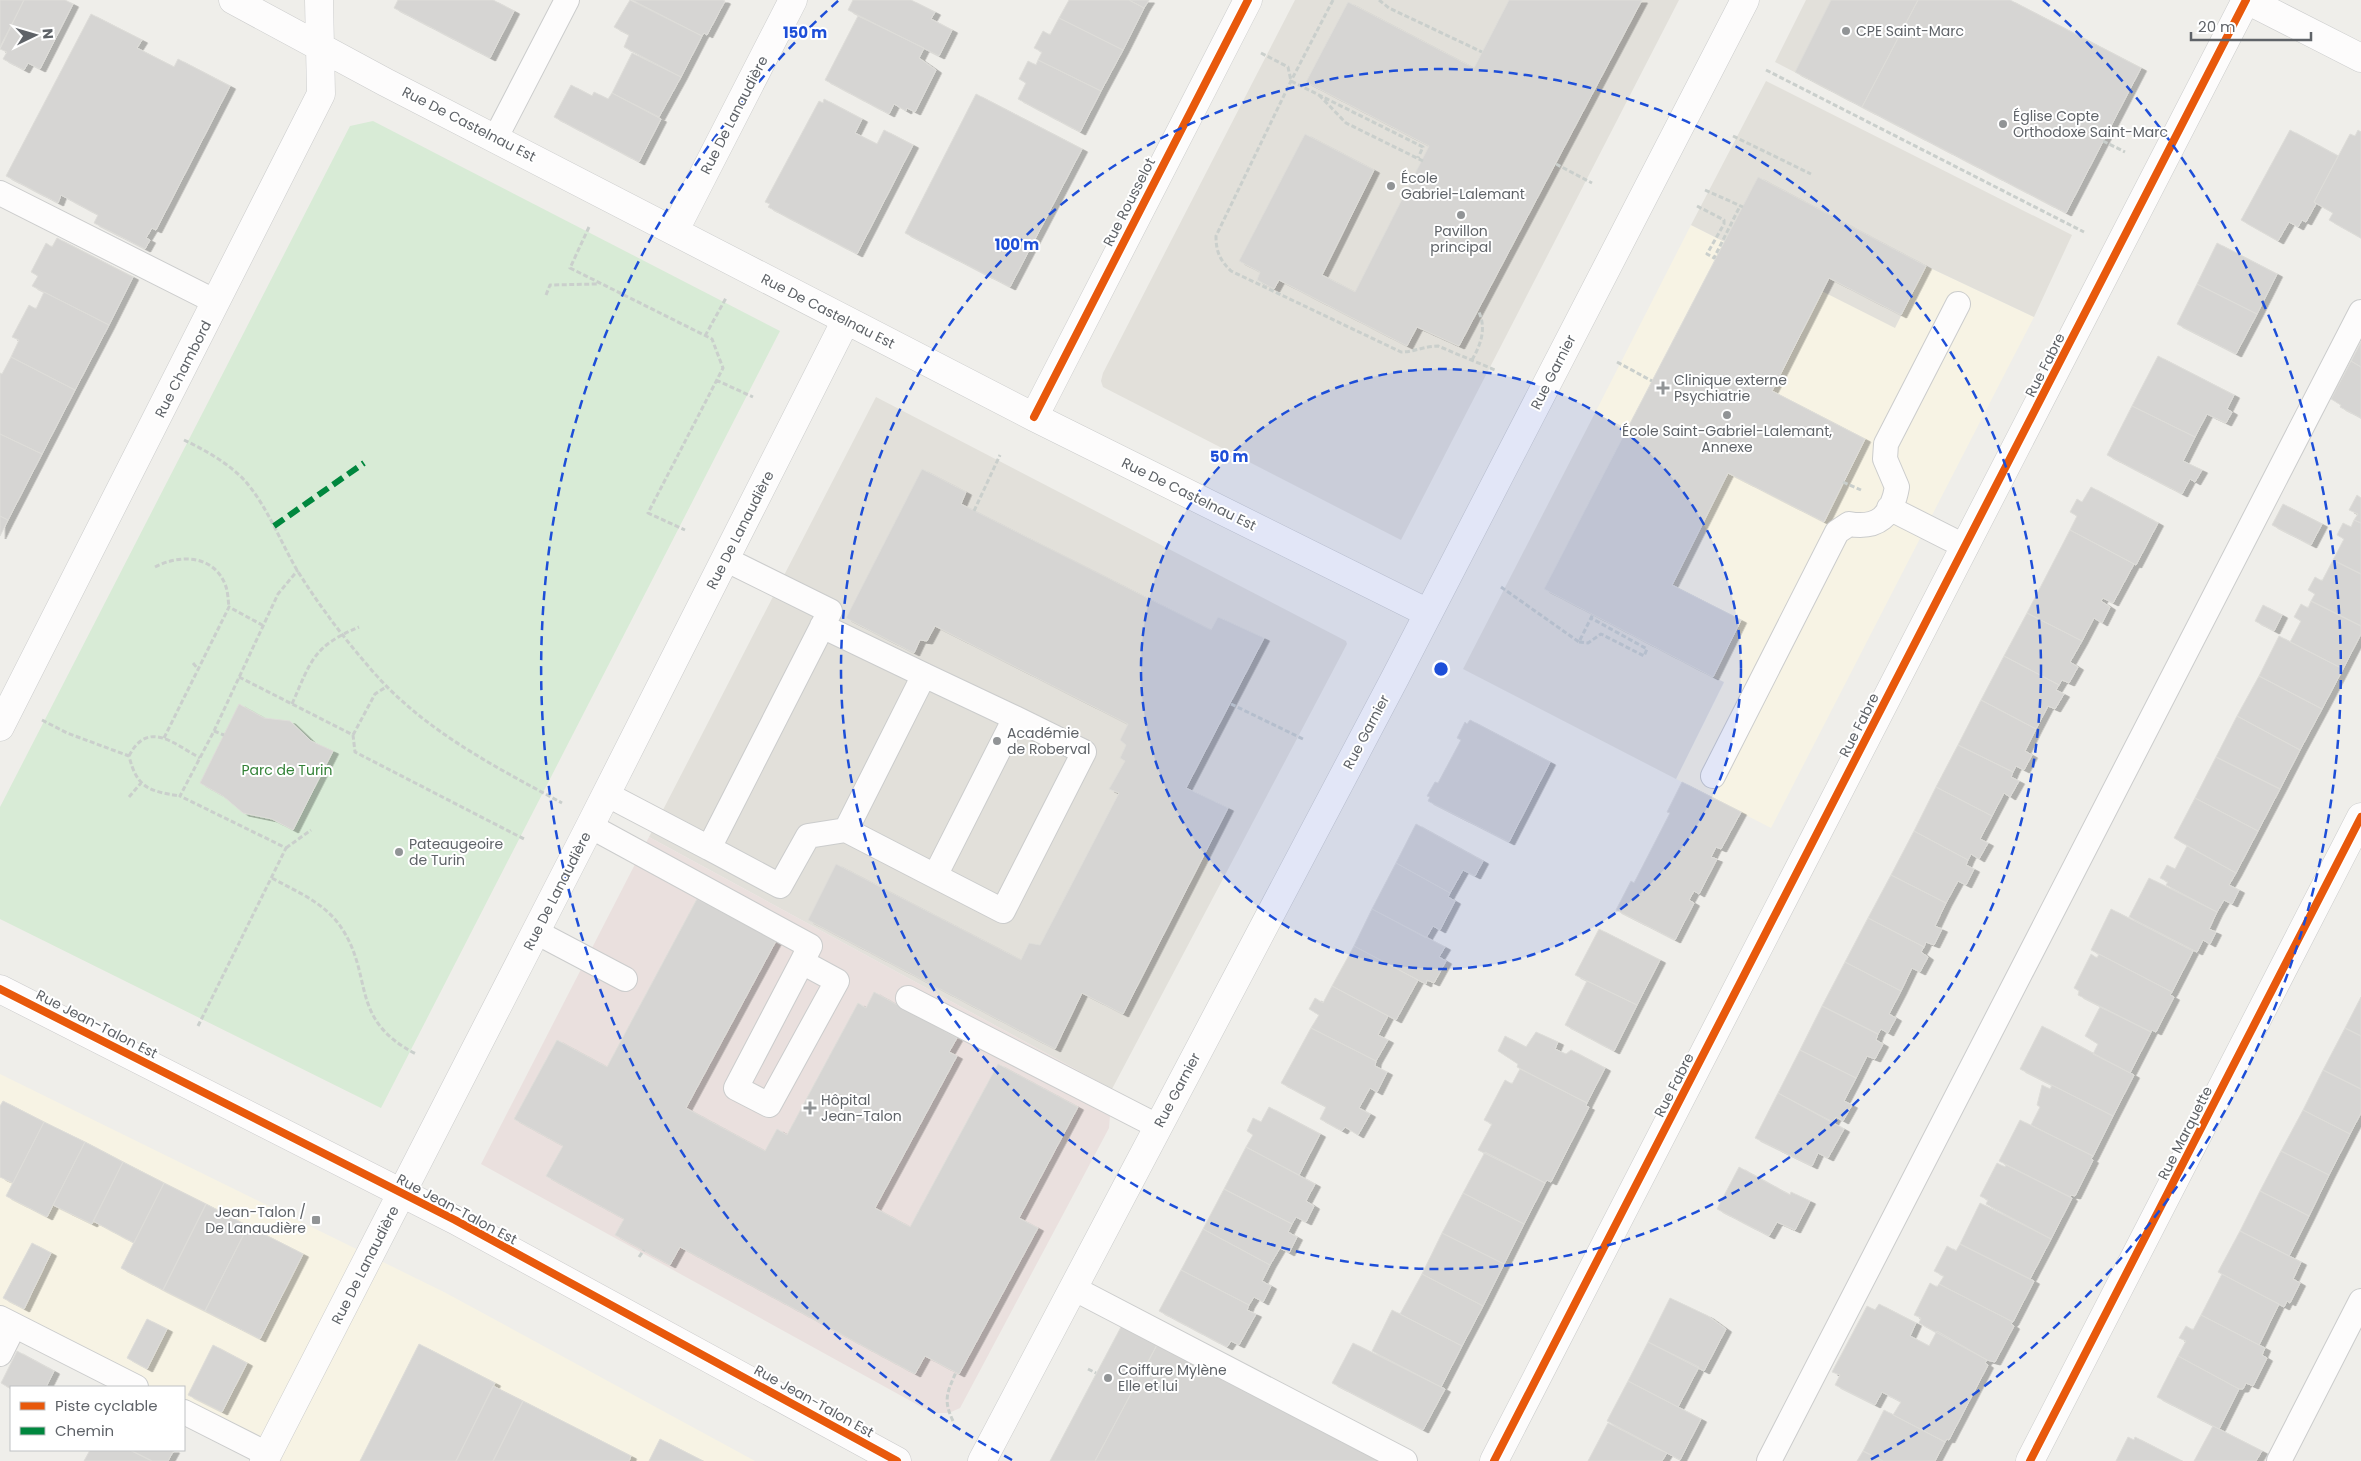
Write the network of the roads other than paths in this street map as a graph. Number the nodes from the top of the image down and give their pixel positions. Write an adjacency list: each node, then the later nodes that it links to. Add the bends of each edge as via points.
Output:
1 (233, 0): 8 (street, Rue De Castelnau Est)
2 (319, 0): 8 (street, Rue Chambord)
3 (567, 0): 10 (lane)
4 (793, 0): 12 (street, Rue De Lanaudière)
5 (1248, 0): 17 (street, Rue Rousselot)
6 (1746, 0): 21 (street, Rue Garnier)
7 (2247, 0): 9 (street); 19 (street, Rue Fabre)
8 (320, 46): 10 (street, Rue De Castelnau Est); 13 (street, Rue Chambord, via 321,94)
9 (2361, 58)
10 (496, 137): 12 (street, Rue De Castelnau Est)
11 (0, 193): 13 (lane)
12 (675, 230): 16 (street, Rue De Castelnau Est)
13 (216, 302): 25 (street, Rue Chambord)
14 (1958, 304): 18 (lane, via 1886,444 1885,459 1897,487)
15 (2361, 312): 51 (lane)
16 (846, 320): 17 (street, Rue De Castelnau Est); 20 (street, Rue De Lanaudière)
17 (1034, 416): 21 (street, Rue De Castelnau Est)
18 (1889, 508): 19 (lane); 26 (lane, via 1881,521 1874,525 1849,524 1837,532)
19 (1966, 546): 50 (street, Rue Fabre)
20 (726, 559): 22 (lane, via 830,611); 27 (street, Rue De Lanaudière)
21 (1428, 613): 38 (street, Rue Garnier)
22 (822, 626): 23 (lane); 31 (lane)
23 (924, 675): 24 (lane); 30 (lane)
24 (1015, 718): 32 (lane); 32 (lane, via 1084,752 1002,912)
25 (0, 727)
26 (1713, 776)
27 (606, 794): 29 (street, Rue De Lanaudière); 31 (lane)
28 (2361, 817): 52 (street, Rue Marquette)
29 (590, 826): 33 (street, Rue De Lanaudière); 34 (lane, via 810,946)
30 (846, 830): 31 (lane, via 808,836 780,886); 32 (lane)
31 (709, 848)
32 (935, 876)
33 (536, 932): 35 (lane); 39 (street, Rue De Lanaudière)
34 (802, 962): 34 (lane, via 736,1088 769,1105 837,981)
35 (625, 979)
36 (0, 989): 39 (street, Rue Jean-Talon Est)
37 (908, 998): 38 (lane)
38 (1157, 1126): 40 (street, Rue Garnier)
39 (402, 1193): 46 (street, Rue De Lanaudière); 47 (street, Rue Jean-Talon Est)
40 (1073, 1288): 48 (street, Rue Garnier); 49 (lane)
41 (2361, 1301): 53 (lane)
42 (7, 1322): 43 (lane); 44 (lane)
43 (0, 1354)
44 (134, 1386)
45 (185, 1413): 46 (lane)
46 (265, 1458)
47 (897, 1461)
48 (982, 1461)
49 (1405, 1461)
50 (1494, 1461)
51 (1770, 1461)
52 (2030, 1461)
53 (2279, 1461)

